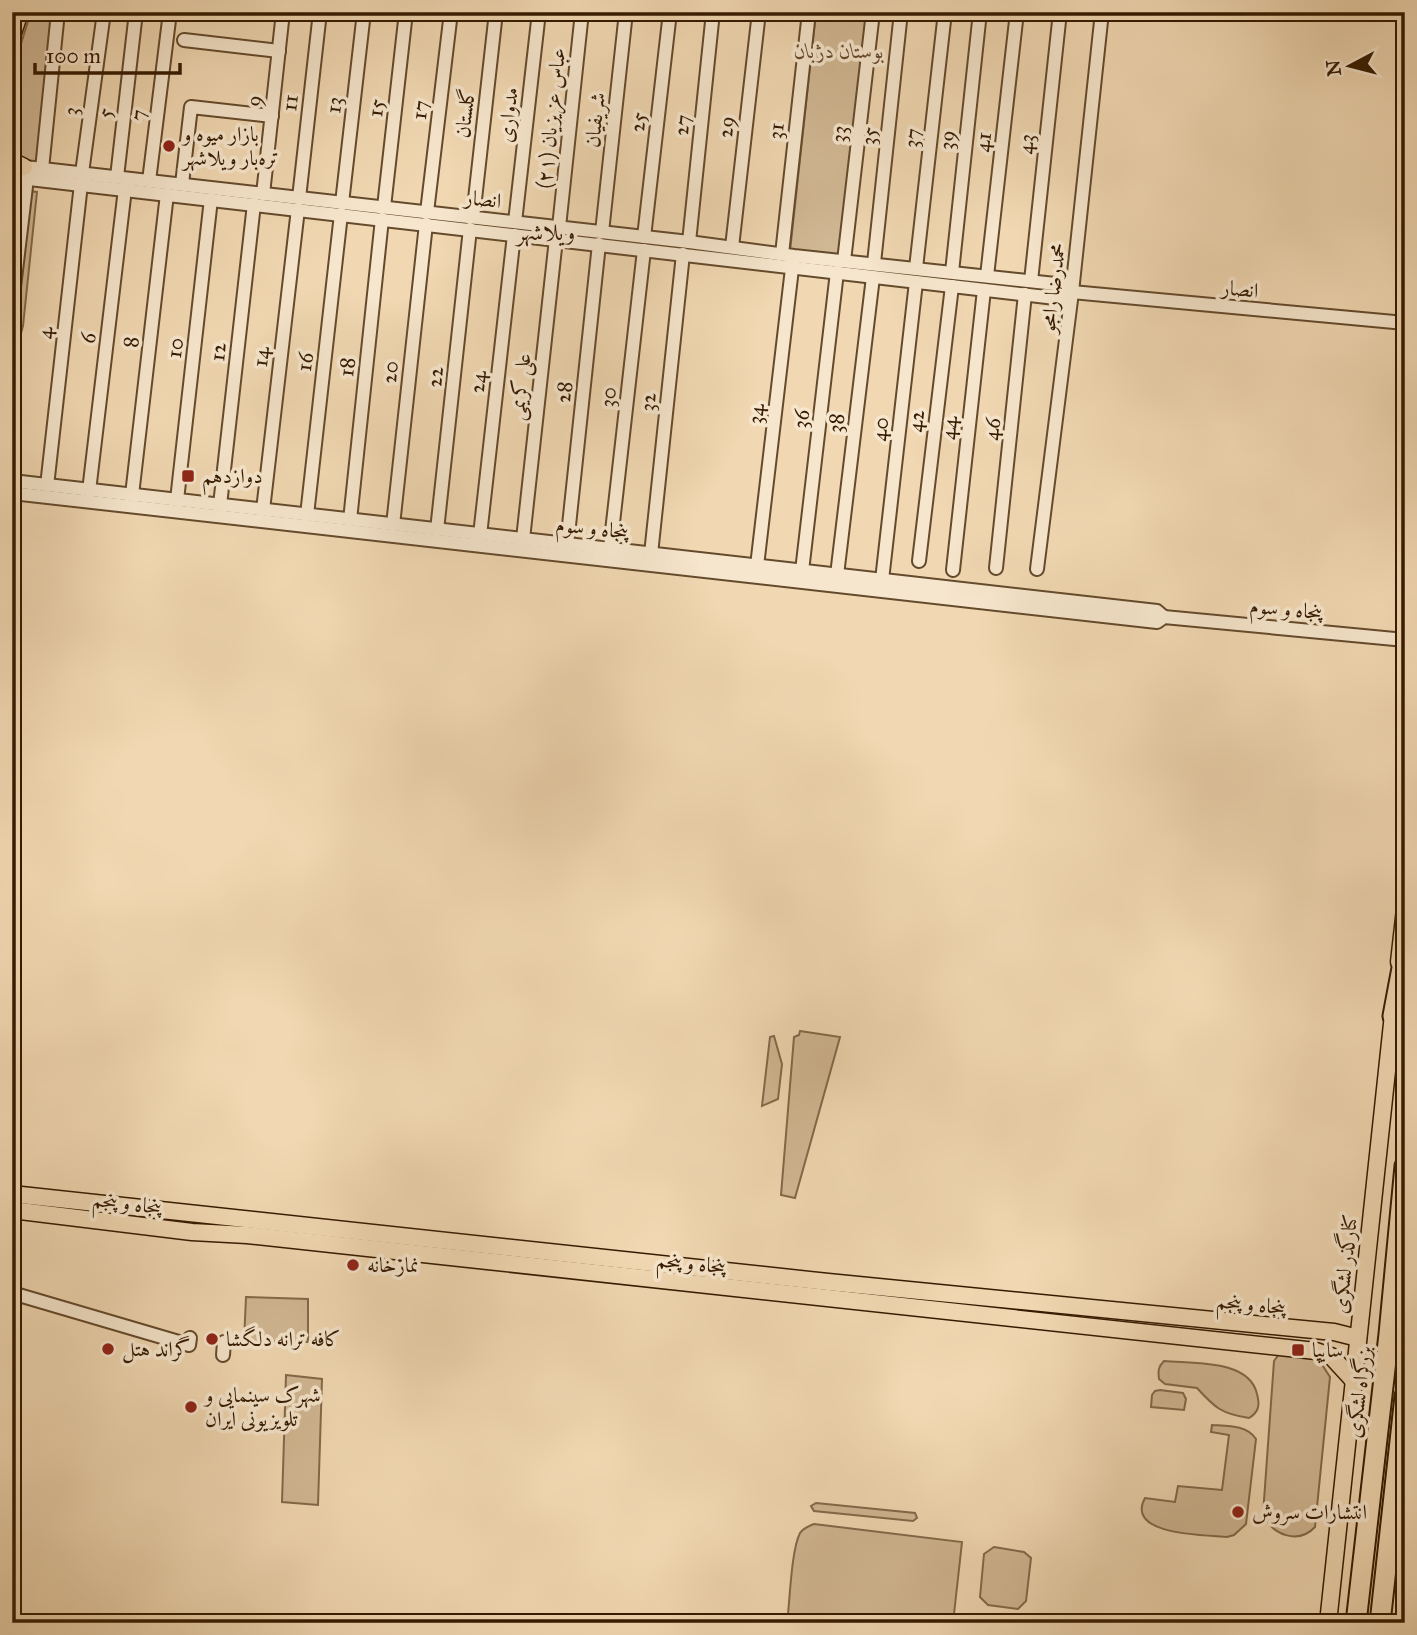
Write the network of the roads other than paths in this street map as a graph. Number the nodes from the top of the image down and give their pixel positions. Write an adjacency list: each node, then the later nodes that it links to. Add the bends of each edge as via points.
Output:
1 (20, 12): 26 (main road)
2 (58, 12): 30 (street)
3 (104, 12): 33 (street, 3)
4 (136, 12): 32 (street, 5)
5 (170, 12): 34 (street, 7)
6 (283, 12): 28 (street, 9)
7 (320, 12): 40 (street, 11)
8 (364, 12): 41 (street, 13)
9 (406, 12): 42 (street, 15)
10 (451, 12): 43 (street, 17)
11 (496, 12): 44 (street, گلستان)
12 (539, 12): 45 (street, مدواری)
13 (582, 12): 46 (street, عباس عزیزیان (۲۱))
14 (626, 12): 47 (street, شریفیان)
15 (670, 12): 48 (street, 25)
16 (713, 12): 50 (street, 27)
17 (759, 12): 49 (street, 29)
18 (808, 12): 51 (street, 31)
19 (873, 12): 52 (street, 33)
20 (901, 12): 54 (street, 35)
21 (946, 12): 53 (street, 37)
22 (980, 12): 55 (street, 39)
23 (1017, 12): 56 (street, 41)
24 (1060, 12): 57 (street, 43)
25 (1102, 12): 61 (street, محمدرضا رامجو)
26 (12, 36)
27 (184, 40): 28 (street)
28 (279, 51): 29 (street, 9)
29 (272, 116): 35 (street, via 191,107); 39 (street, 9)
30 (41, 169): 31 (street, انصار); 33 (street, انصار)
31 (17, 170): 33 (street, انصار); 63 (street)
32 (117, 177): 33 (street, انصار); 34 (street, انصار)
33 (81, 179): 36 (street, انصار); 65 (street, 4)
34 (149, 181): 35 (street, انصار)
35 (182, 184): 39 (street, انصار)
36 (125, 189): 37 (street, انصار); 67 (street, 6)
37 (167, 194): 38 (street, انصار); 68 (street, 8)
38 (211, 199): 39 (street, انصار); 69 (street, 10)
39 (258, 199): 40 (street, انصار); 70 (street, 12)
40 (298, 203): 41 (street, انصار); 71 (street, 14)
41 (341, 208): 42 (street, انصار); 72 (street, 16)
42 (383, 213): 43 (street, انصار); 73 (street, 18)
43 (427, 218): 44 (street, انصار); 74 (street, 20)
44 (472, 223): 45 (street, انصار); 75 (street, 22)
45 (515, 228): 46 (street, انصار); 76 (street, 24)
46 (558, 233): 47 (street, انصار); 77 (street, علی کریمی)
47 (601, 238): 48 (street, انصار); 78 (street, 28)
48 (644, 243): 50 (street, انصار); 79 (street, 30)
49 (732, 247): 50 (street, انصار); 51 (street, انصار)
50 (686, 248): 51 (street, انصار); 80 (street, 32)
51 (789, 259): 52 (street, انصار); 82 (street, 34)
52 (841, 267): 54 (street, انصار); 86 (street, 36)
53 (916, 268): 54 (street, انصار); 55 (street, انصار)
54 (874, 270): 58 (street, انصار); 87 (street, 38)
55 (952, 272): 56 (street, انصار)
56 (986, 276): 57 (street, انصار)
57 (1031, 281): 61 (street, انصار, via 1065,285)
58 (916, 282): 59 (street, انصار); 88 (street, 40)
59 (951, 286): 60 (street, انصار); 81 (street, 42)
60 (985, 290): 62 (street, انصار); 85 (street, 44)
61 (1072, 292): 62 (street, انصار, via 1064,299); 64 (street, انصار); 84 (street, محمدرضا رامجو)
62 (1025, 294): 83 (street, 46)
63 (12, 304)
64 (1405, 323)
65 (47, 486): 66 (street, پنجاه و سوم); 67 (street, پنجاه و سوم)
66 (14, 488): 89 (street, پنجاه و سوم, via 1157,622)
67 (89, 491): 68 (street, پنجاه و سوم)
68 (132, 495): 69 (street, پنجاه و سوم)
69 (177, 500): 70 (street, پنجاه و سوم)
70 (220, 505): 71 (street, پنجاه و سوم)
71 (263, 510): 72 (street, پنجاه و سوم)
72 (307, 515): 73 (street, پنجاه و سوم)
73 (350, 520): 74 (street, پنجاه و سوم)
74 (393, 525): 75 (street, پنجاه و سوم)
75 (437, 530): 76 (street, پنجاه و سوم)
76 (480, 535): 77 (street, پنجاه و سوم)
77 (523, 539): 78 (street, پنجاه و سوم)
78 (567, 544): 79 (street, پنجاه و سوم)
79 (610, 549): 80 (street, پنجاه و سوم)
80 (651, 554): 82 (street, پنجاه و سوم)
81 (919, 561)
82 (758, 566): 86 (street, پنجاه و سوم)
83 (996, 568)
84 (1037, 569)
85 (953, 570)
86 (802, 571): 87 (street, پنجاه و سوم)
87 (837, 575): 88 (street, پنجاه و سوم)
88 (882, 580): 89 (street, پنجاه و سوم, via 1157,611)
89 (1164, 617): 90 (street, پنجاه و سوم)
90 (1405, 640)
91 (1405, 909): 93 (main road, کنارگذر لشگری)
92 (1405, 953): 93 (highway)
93 (1393, 1016): 102 (main road, کنارگذر لشگری)
94 (1405, 1166): 108 (highway, بزرگراه لشگری)
95 (12, 1194): 97 (main road, پنجاه و پنجم)
96 (12, 1210): 97 (main road, پنجاه و پنجم, via 191,1232)
97 (248, 1228): 98 (main road, پنجاه و پنجم)
98 (827, 1291): 100 (main road, پنجاه و پنجم); 103 (main road, پنجاه و پنجم)
99 (12, 1293): 101 (street, via 189,1345)
100 (1328, 1332): 102 (main road, پنجاه و پنجم); 103 (main road)
101 (190, 1338)
102 (1359, 1338): 104 (main road, کنارگذر لشگری)
103 (1324, 1353): 104 (main road)
104 (1354, 1381): 107 (main road, کنارگذر لشگری)
105 (1405, 1396): 109 (highway)
106 (1405, 1611): 110 (main road)
107 (1328, 1623)
108 (1356, 1623)
109 (1380, 1623)
110 (1404, 1623)

